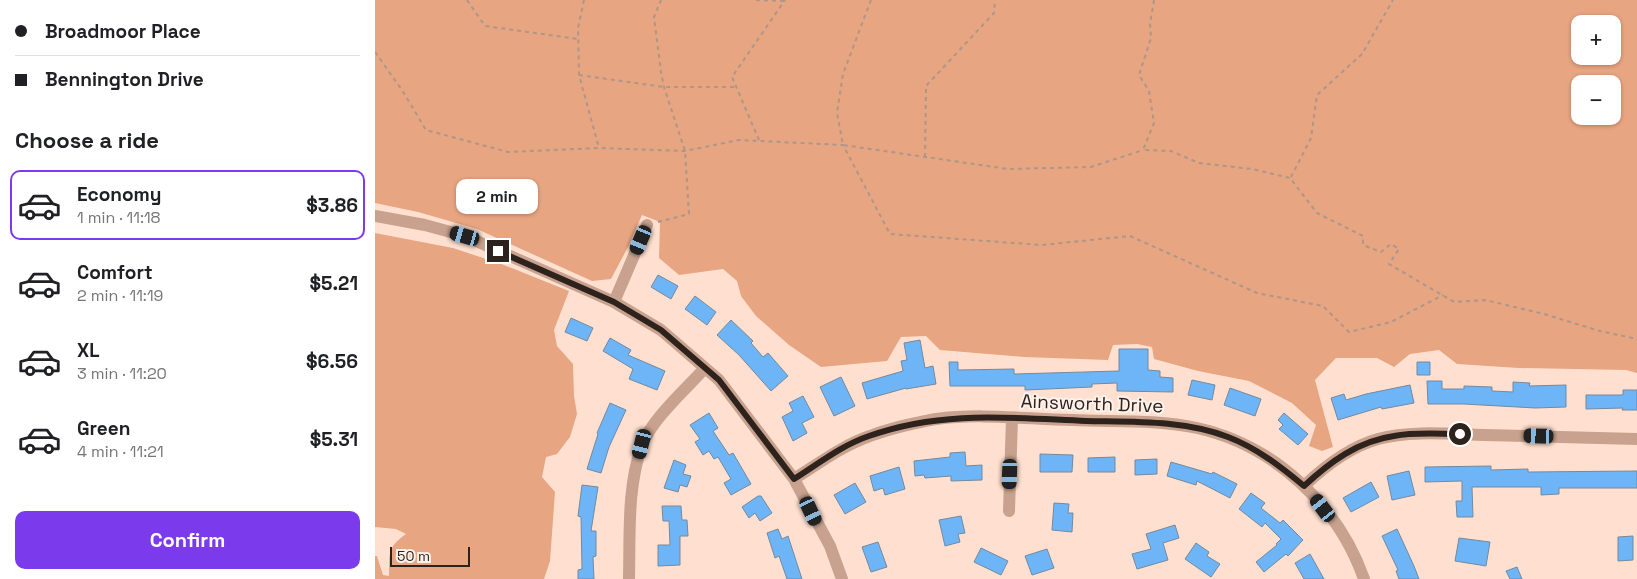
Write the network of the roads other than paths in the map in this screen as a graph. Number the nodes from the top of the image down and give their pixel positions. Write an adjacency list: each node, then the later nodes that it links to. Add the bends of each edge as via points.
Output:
1 (375, 216): 3 (street, via 465,236)
2 (647, 225): 3 (street)
3 (614, 302): 4 (street, via 661,330)
4 (705, 368): 7 (street, via 719,380); 10 (street, via 653,426 642,444 631,505)
5 (1012, 418): 7 (street, Ainsworth Drive, via 937,419 868,436); 8 (street, Ainsworth Drive, via 1163,423 1196,428 1229,437 1259,452); 9 (street)
6 (1637, 439): 8 (street, via 1395,435 1354,448)
7 (794, 479): 11 (street, via 830,546)
8 (1304, 486): 12 (street, Ainsworth Drive, via 1341,531)
9 (1009, 511)
10 (629, 579)
11 (842, 579)
12 (1364, 579)

